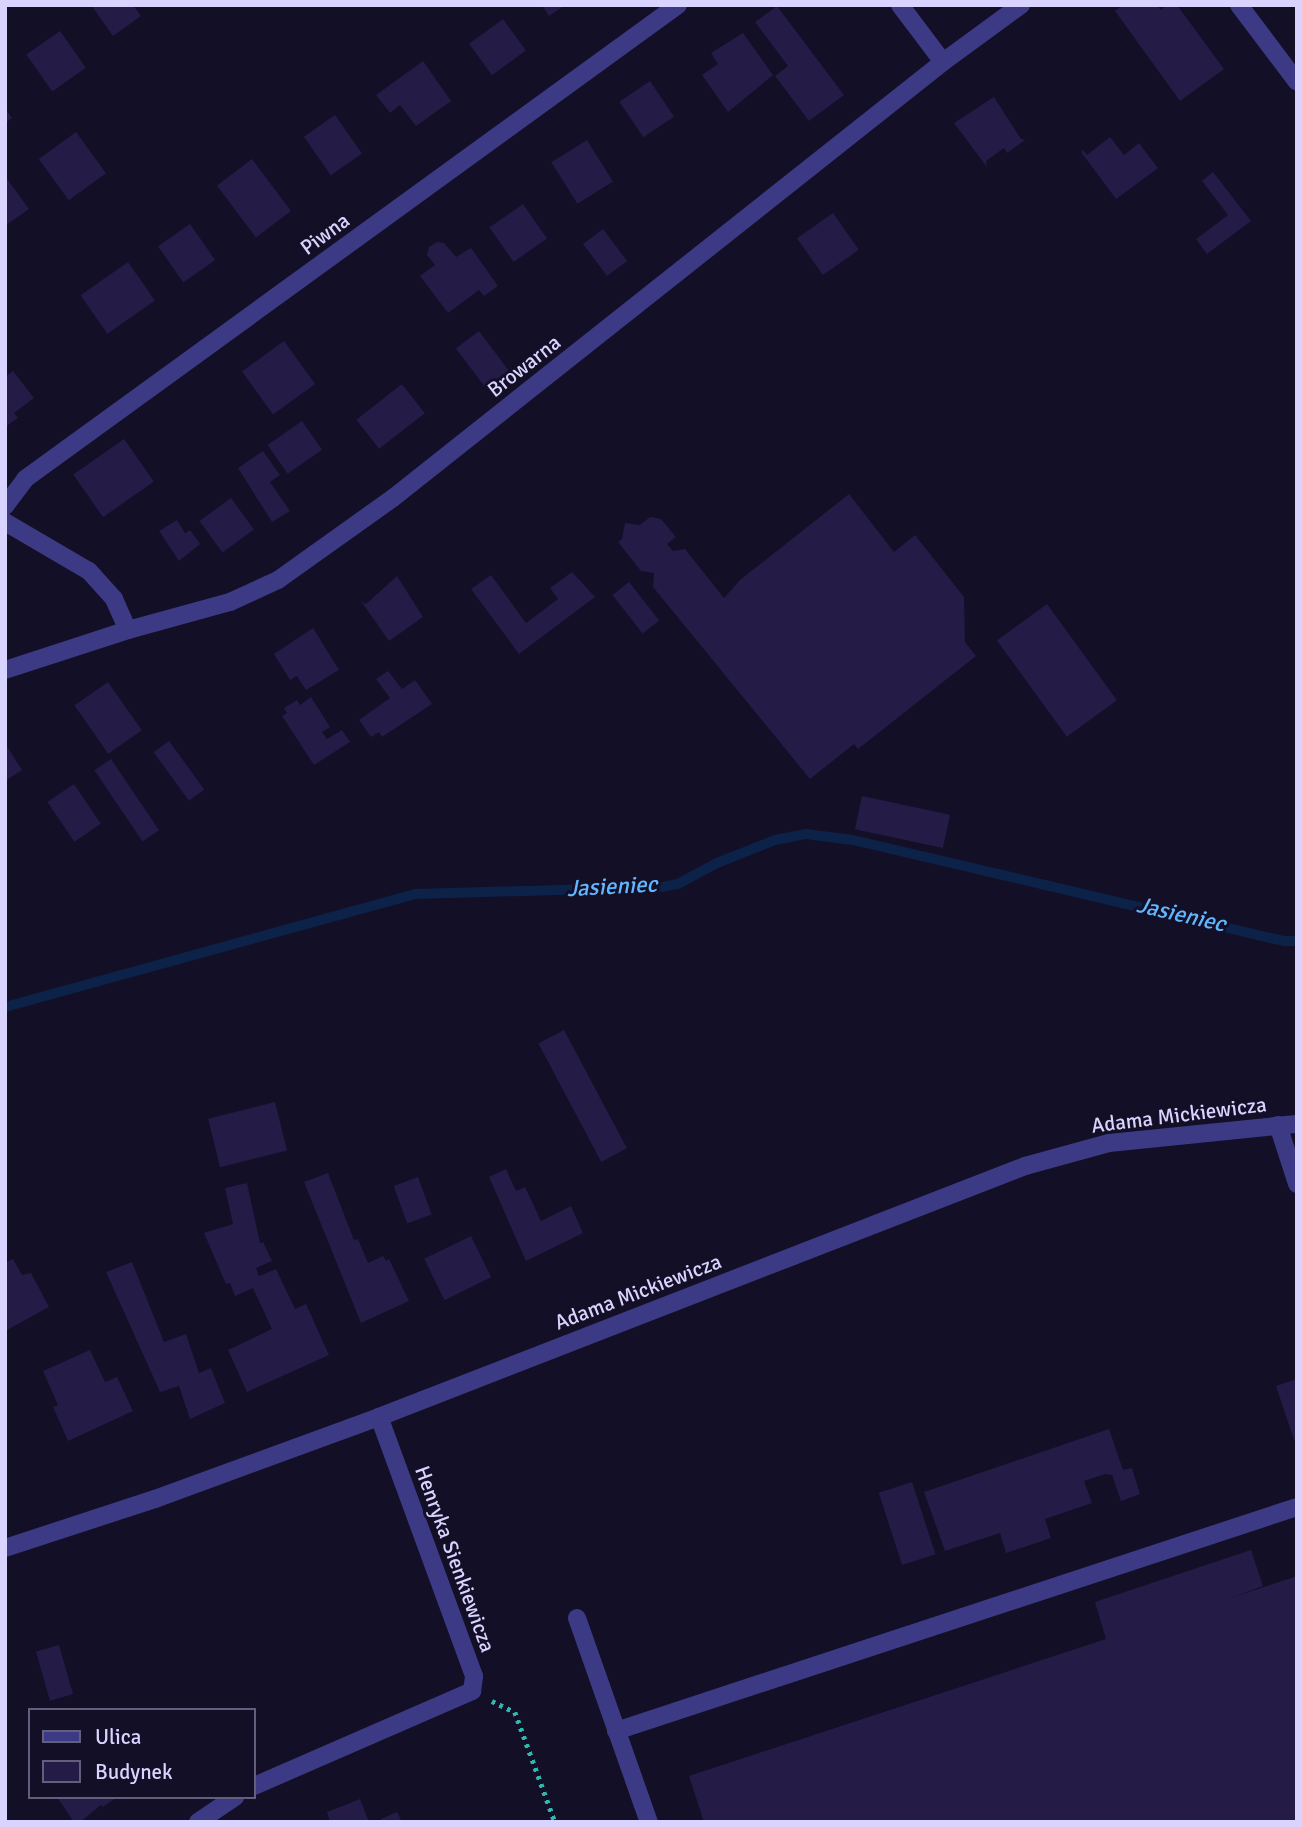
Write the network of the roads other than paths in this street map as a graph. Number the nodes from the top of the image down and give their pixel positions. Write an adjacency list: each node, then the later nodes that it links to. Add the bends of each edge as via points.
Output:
1 (678, 5): 7 (street, Piwna, via 25,479)
2 (900, 5): 5 (street)
3 (1021, 5): 5 (street, Browarna)
4 (1240, 5): 6 (street)
5 (943, 62): 9 (street, Browarna, via 393,498 278,580 230,602)
6 (1297, 82)
7 (5, 506)
8 (5, 522): 9 (street, via 89,571 114,599)
9 (128, 630): 10 (street, Browarna)
10 (5, 670)
11 (1297, 1124): 12 (street, Adama Mickiewicza)
12 (1278, 1125): 13 (street); 14 (street, Adama Mickiewicza, via 1109,1143 1025,1166)
13 (1297, 1184)
14 (379, 1417): 16 (street, Adama Mickiewicza); 19 (street, Henryka Sienkiewicza, via 474,1676 472,1691)
15 (1297, 1507): 18 (street)
16 (5, 1548)
17 (577, 1618): 18 (street)
18 (616, 1731): 22 (street)
19 (256, 1785)
20 (232, 1799): 21 (street)
21 (198, 1822)
22 (649, 1822)

